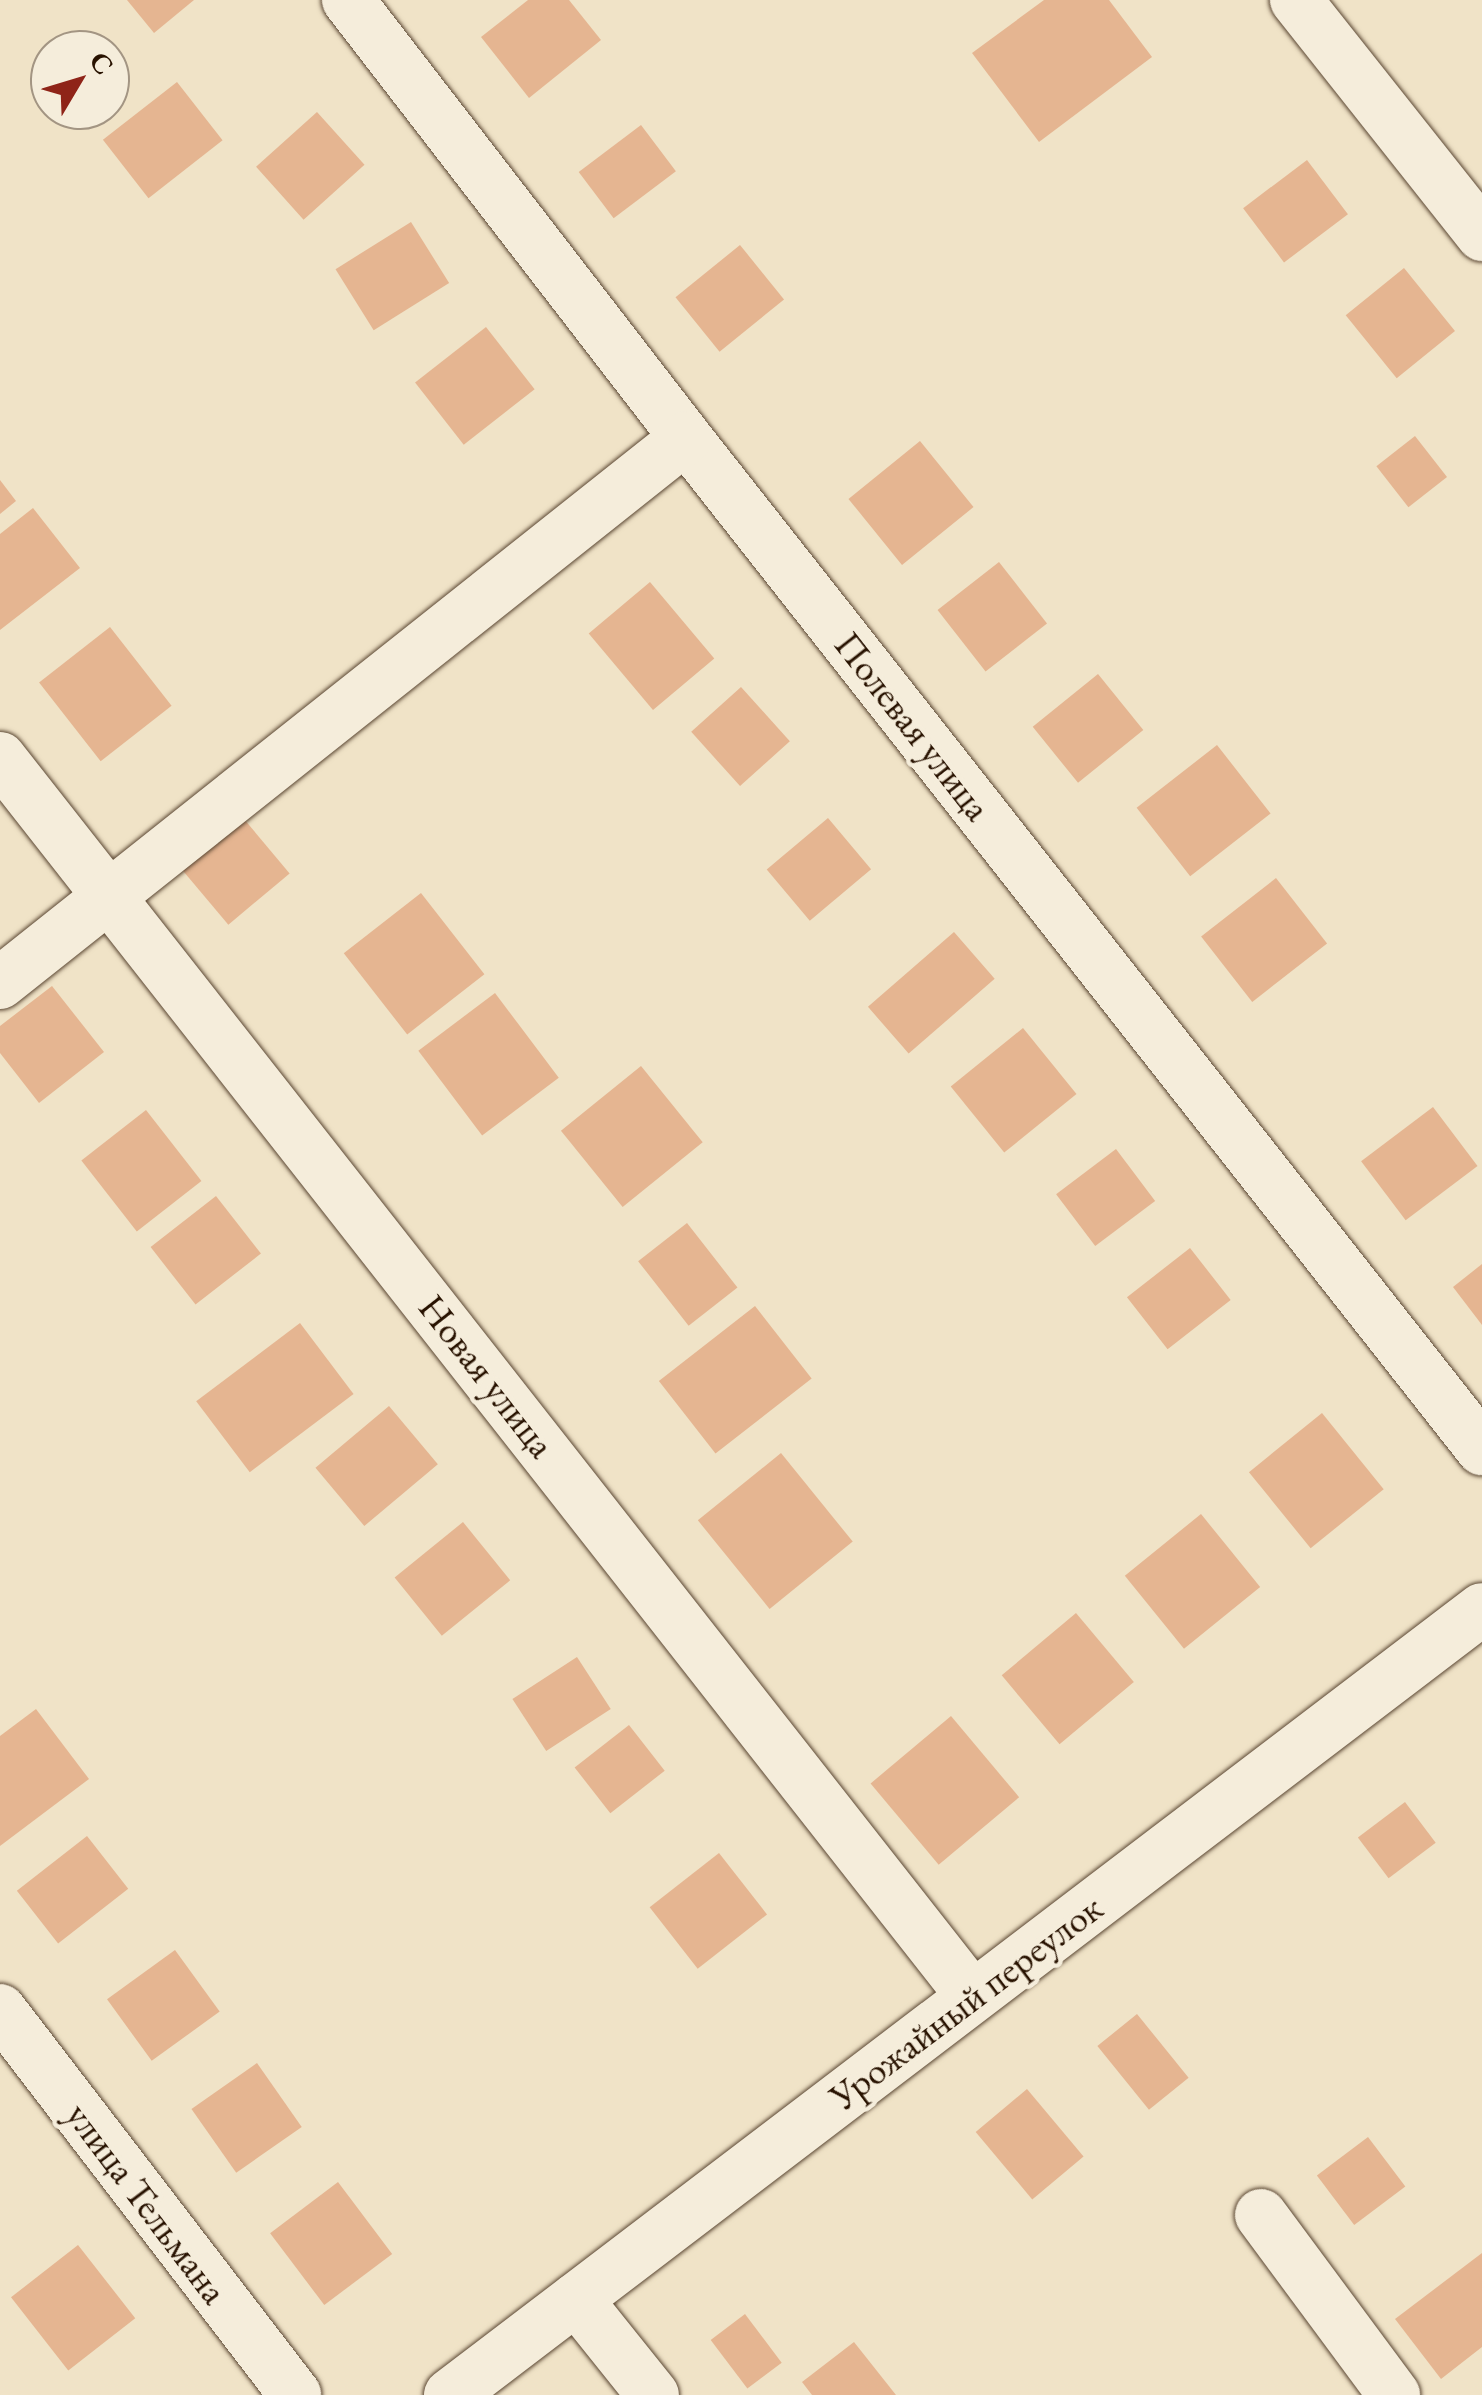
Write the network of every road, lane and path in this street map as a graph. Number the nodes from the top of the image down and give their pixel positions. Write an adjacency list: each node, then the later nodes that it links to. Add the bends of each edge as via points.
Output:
1 (348, 0): 4 (street, Полевая улица)
2 (1296, 0): 3 (street)
3 (1482, 234)
4 (686, 438): 6 (street); 8 (street, Полевая улица)
5 (0, 758): 6 (street, Новая улица)
6 (110, 896): 7 (street); 10 (street, Новая улица)
7 (0, 983)
8 (1482, 1449)
9 (1482, 1609): 10 (street, Урожайный переулок)
10 (972, 1996): 13 (street, Урожайный переулок)
11 (0, 2010): 14 (street, улица Тельмана)
12 (1261, 2214): 17 (street)
13 (576, 2298): 15 (street, Урожайный переулок); 16 (street)
14 (294, 2395)
15 (450, 2395)
16 (653, 2395)
17 (1394, 2395)

